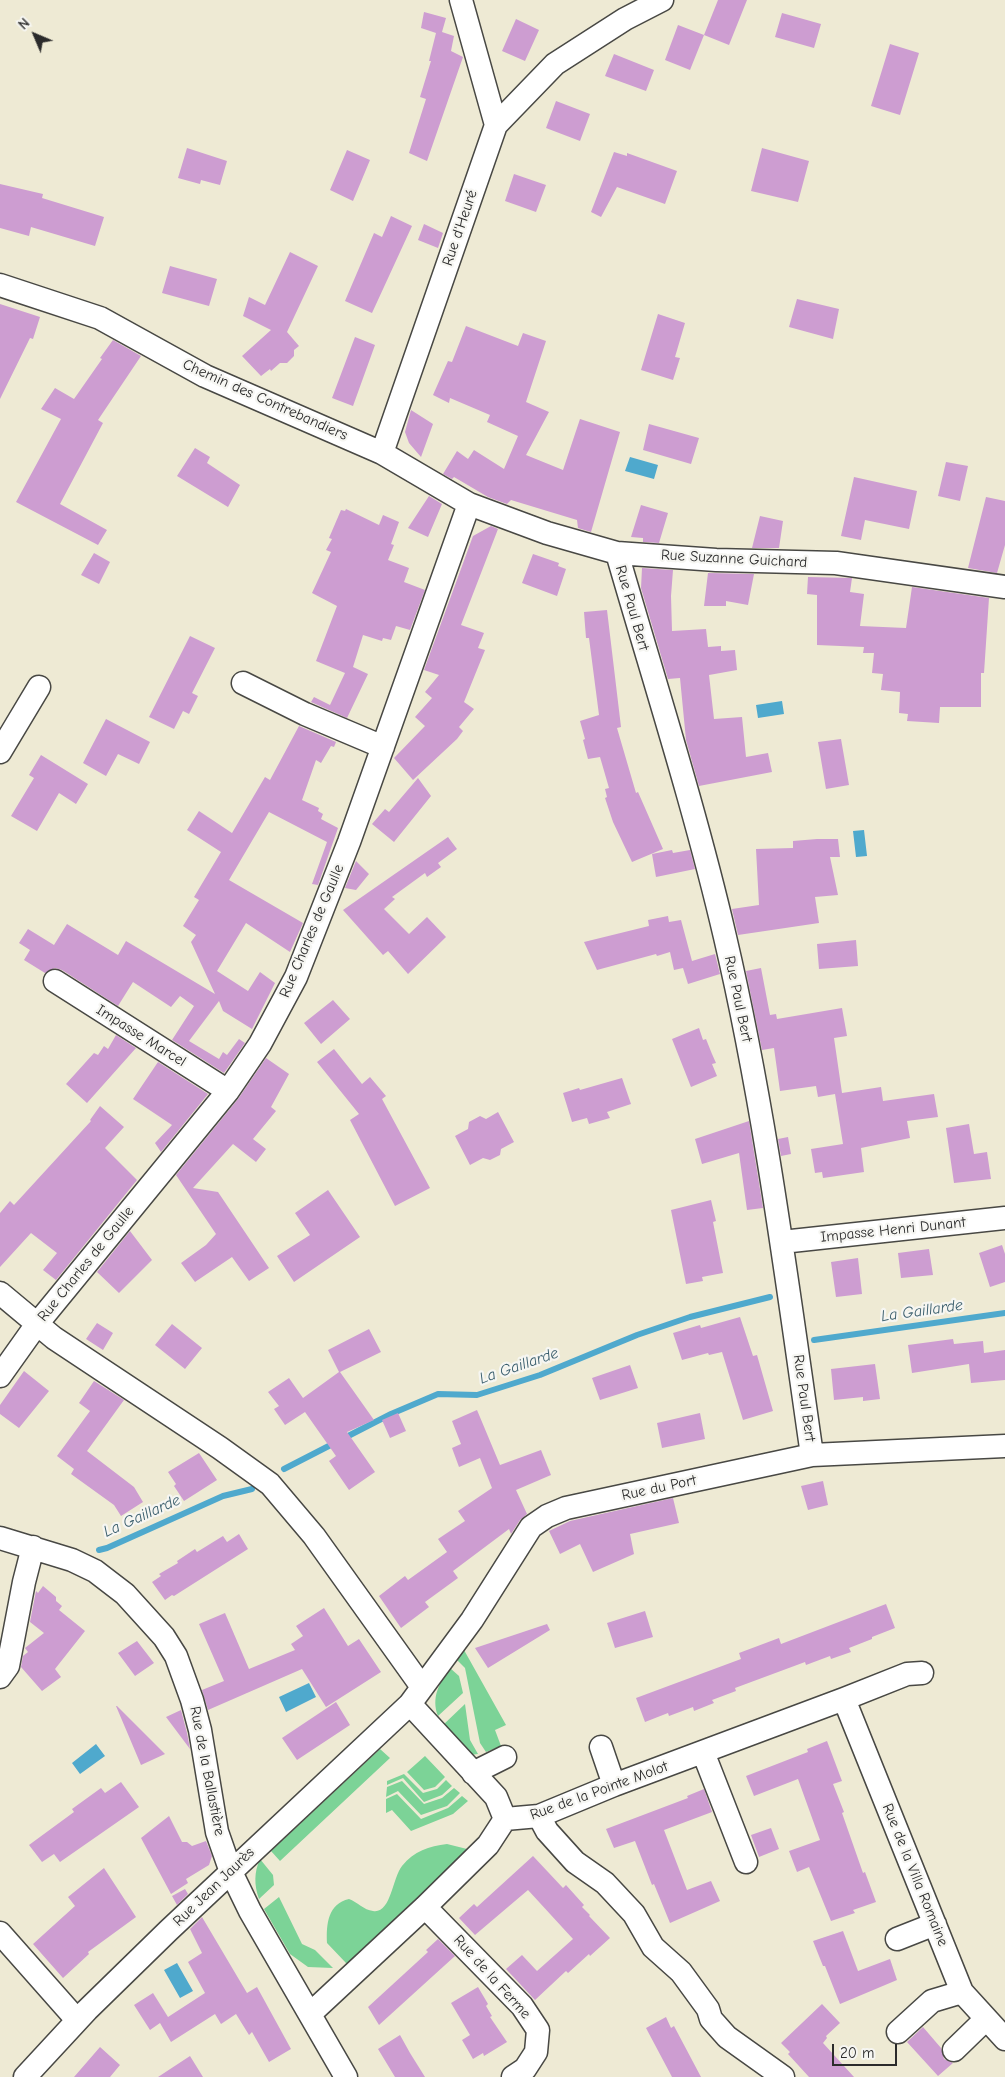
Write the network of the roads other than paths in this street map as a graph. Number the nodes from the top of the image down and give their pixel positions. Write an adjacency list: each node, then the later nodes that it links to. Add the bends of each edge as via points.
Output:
1 (461, 0): 3 (street)
2 (662, 0): 3 (street, via 625,19 555,64)
3 (496, 125): 5 (street, Rue d'Heuré)
4 (0, 285): 5 (street, Chemin des Contrebandiers, via 100,318 205,376)
5 (382, 452): 6 (street, Chemin des Contrebandiers)
6 (469, 504): 7 (street, Rue Suzanne Guichard); 11 (street, Rue Charles de Gaulle)
7 (616, 553): 8 (street, Rue Suzanne Guichard, via 836,563); 16 (street, Rue Paul Bert, via 725,937 764,1129)
8 (1005, 587)
9 (243, 683): 11 (street)
10 (39, 687): 12 (street)
11 (383, 747): 14 (street, Rue Charles de Gaulle, via 296,977 260,1044)
12 (0, 752)
13 (54, 981): 14 (street, Impasse Marcel)
14 (228, 1091): 18 (street, Rue Charles de Gaulle)
15 (1005, 1218): 16 (street, Impasse Henri Dunant)
16 (782, 1242): 21 (street, Rue Paul Bert)
17 (0, 1293): 18 (street)
18 (37, 1324): 19 (street, Rue Charles de Gaulle); 26 (street, via 270,1484 314,1536)
19 (0, 1376)
20 (1005, 1446): 21 (street, Rue du Port)
21 (812, 1455): 26 (street, Rue du Port, via 566,1508 547,1516 531,1527 472,1620)
22 (0, 1538): 23 (street, Rue de la Ballastière)
23 (33, 1547): 25 (street, via 8,1666); 36 (street, Rue de la Ballastière, via 95,1571 140,1610 176,1656 200,1730 217,1832)
24 (922, 1673): 27 (street, Rue de la Pointe Molot, via 907,1674)
25 (0, 1677)
26 (416, 1696): 31 (street); 36 (street, Rue Jean Jaurès)
27 (844, 1699): 29 (street, Rue de la Pointe Molot); 38 (street, Rue de la Villa Romaine)
28 (601, 1747): 32 (street)
29 (703, 1752): 32 (street, Rue de la Pointe Molot); 35 (street)
30 (505, 1757): 31 (street)
31 (474, 1772): 34 (street, via 496,1797)
32 (614, 1785): 33 (street, Rue de la Pointe Molot)
33 (539, 1816): 34 (street, Rue de la Pointe Molot); 51 (street, via 547,1831 575,1862 605,1883 634,1914 653,1947 680,1972 727,2037)
34 (505, 1819): 37 (street, via 488,1845)
35 (746, 1862)
36 (231, 1872): 42 (street, Rue de la Ballastière); 44 (street, Rue Jean Jaurès)
37 (425, 1907): 42 (street); 50 (street, Rue de la Ferme, via 522,2006 538,2030 536,2052 525,2069)
38 (935, 1924): 40 (street); 41 (street, Rue de la Villa Romaine)
39 (0, 1933): 44 (street)
40 (897, 1939)
41 (962, 1992): 43 (street, Rue de la Villa Romaine); 45 (street, via 932,2001)
42 (310, 2014): 49 (street, Rue de la Ballastière)
43 (986, 2019): 46 (street, Rue de la Villa Romaine); 47 (street)
44 (78, 2020): 48 (street, Rue Jean Jaurès)
45 (898, 2032)
46 (1005, 2039)
47 (954, 2050)
48 (25, 2077)
49 (346, 2077)
50 (513, 2077)
51 (783, 2077)

